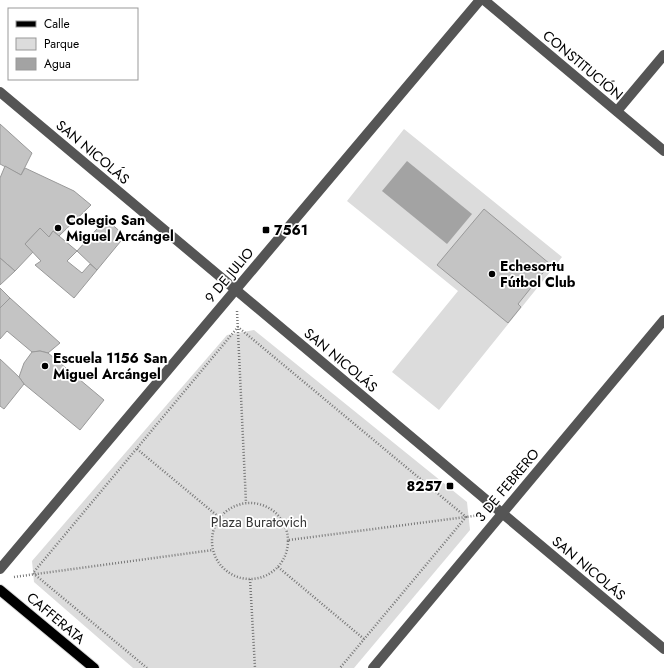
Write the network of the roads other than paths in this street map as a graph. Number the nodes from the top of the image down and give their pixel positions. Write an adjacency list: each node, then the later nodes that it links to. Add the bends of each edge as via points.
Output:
1 (480, 0): 7 (street, 9 DE JULIO)
2 (484, 0): 5 (street, CONSTITUCIÓN)
3 (664, 55): 5 (street)
4 (0, 92): 7 (street, SAN NICOLÁS)
5 (617, 111): 6 (street, CONSTITUCIÓN)
6 (664, 151)
7 (235, 289): 9 (street, SAN NICOLÁS); 10 (street, 9 DE JULIO)
8 (664, 320): 9 (street, 3 DE FEBRERO)
9 (502, 513): 12 (street, SAN NICOLÁS); 14 (street, 3 DE FEBRERO)
10 (0, 569)
11 (0, 590): 13 (main road, CAFFERATA)
12 (664, 650)
13 (94, 668)
14 (373, 668)

